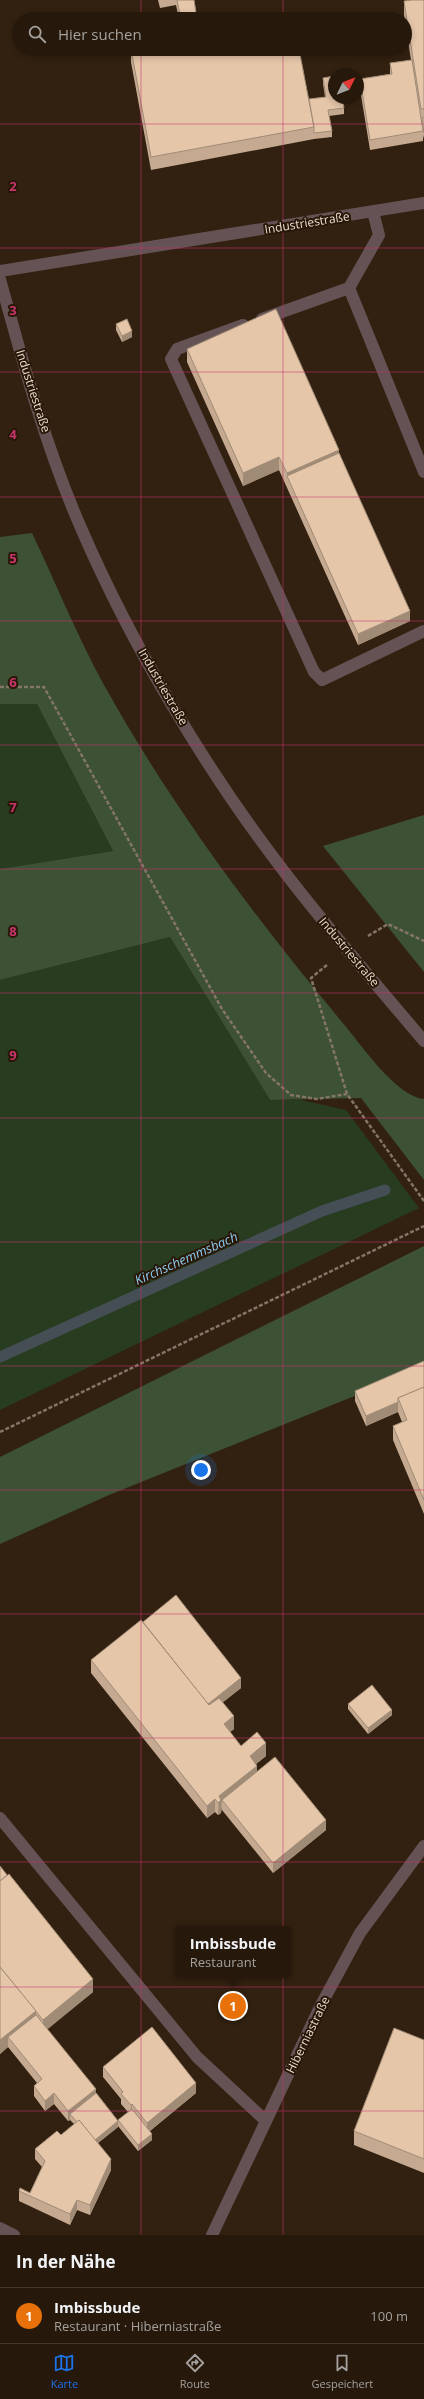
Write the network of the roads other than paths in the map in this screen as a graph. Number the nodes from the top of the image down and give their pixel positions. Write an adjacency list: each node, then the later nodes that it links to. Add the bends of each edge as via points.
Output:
1 (424, 203): 2 (street, Industriestraße)
2 (373, 212): 3 (street, Industriestraße); 5 (street, via 379,236)
3 (0, 271)
4 (0, 279): 8 (street, Industriestraße, via 33,396 80,527 144,657 232,798 285,873)
5 (349, 288): 6 (street); 7 (street, via 177,349 171,359 314,672 322,680)
6 (424, 472)
7 (424, 631)
8 (424, 1041)
9 (0, 1818): 11 (street, via 197,2057)
10 (424, 1846): 11 (street, Hiberniastraße, via 360,1934 321,2005)
11 (266, 2122): 14 (street, Hiberniastraße)
12 (0, 2228): 13 (street)
13 (14, 2235)
14 (212, 2235)

